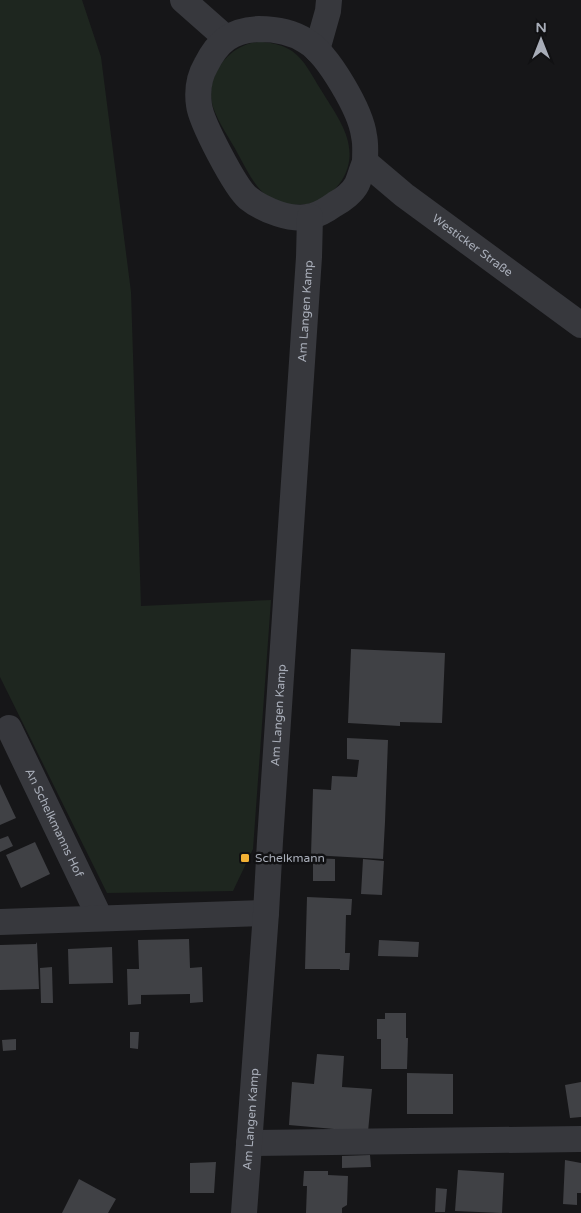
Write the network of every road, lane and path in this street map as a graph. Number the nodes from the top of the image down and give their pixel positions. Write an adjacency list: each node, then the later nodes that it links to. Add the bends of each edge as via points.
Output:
1 (183, 0): 3 (street)
2 (329, 0): 4 (street)
3 (226, 38): 4 (street, via 246,29 268,29 306,40); 6 (street, via 212,53 202,73 198,91 205,125 246,196 277,214)
4 (317, 50): 5 (street, via 336,73 356,110 364,136)
5 (365, 162): 6 (street, via 356,185 343,200); 7 (street, Westicker Straße, via 404,195)
6 (310, 217): 9 (street, Am Langen Kamp, via 310,257)
7 (581, 325)
8 (9, 728): 10 (street, An Schelkmanns Hof)
9 (266, 913): 10 (street); 13 (street, Am Langen Kamp)
10 (100, 918): 11 (street)
11 (0, 922)
12 (581, 1139): 13 (street)
13 (249, 1143): 14 (street, Am Langen Kamp)
14 (244, 1213)

